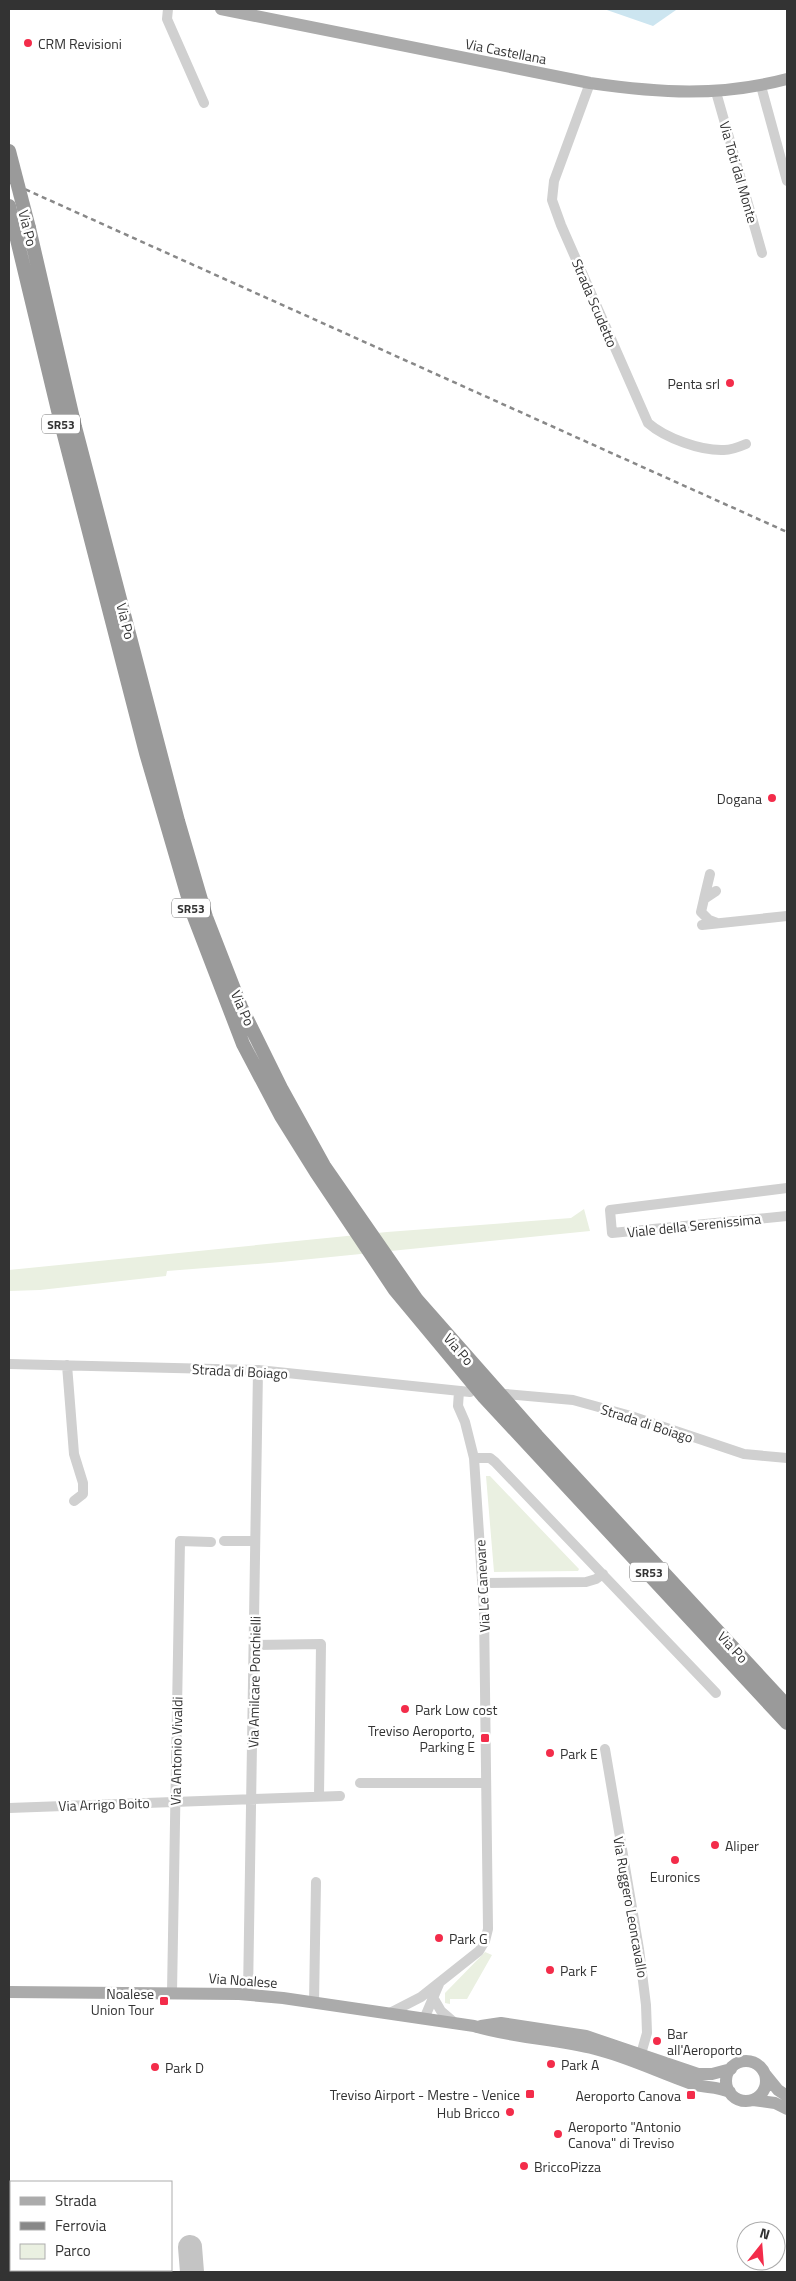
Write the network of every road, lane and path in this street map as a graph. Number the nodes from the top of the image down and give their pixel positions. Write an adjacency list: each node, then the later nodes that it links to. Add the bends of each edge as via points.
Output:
1 (168, 9): 7 (street, via 167,19)
2 (220, 9): 4 (main road, Via Castellana)
3 (787, 79): 5 (main road, Via Castellana)
4 (590, 83): 6 (main road, Via Castellana, via 656,92); 12 (street, Strada Scudetto, via 554,182 552,200 561,225 648,423 671,438 709,448 722,450)
5 (760, 86): 6 (main road, Via Castellana); 9 (street)
6 (716, 92): 11 (street, Via Toti dal Monte)
7 (204, 103)
8 (9, 151): 37 (highway, Via Po / SR53, bridge, via 75,426 178,821 206,917 237,998 282,1090 324,1166 417,1300 537,1436)
9 (787, 181)
10 (9, 206): 38 (highway, Via Po / SR53, via 146,753 192,914 243,1044 316,1172 395,1290 484,1397)
11 (762, 253)
12 (746, 444)
13 (710, 874): 15 (street)
14 (716, 891): 15 (street)
15 (704, 899): 17 (street, via 701,912)
16 (787, 916): 17 (street)
17 (717, 923): 18 (street)
18 (702, 925)
19 (787, 1188): 20 (street, Viale della Serenissima, via 610,1210 612,1233)
20 (787, 1216)
21 (9, 1364): 22 (street, Strada di Boiago)
22 (67, 1365): 23 (street, Strada di Boiago); 29 (street, via 74,1454 83,1482 83,1494)
23 (258, 1370): 24 (street, Strada di Boiago); 31 (street, Via Amilcare Ponchielli)
24 (459, 1391): 25 (street, Strada di Boiago); 27 (street, Via Le Canevare, via 458,1406)
25 (470, 1392)
26 (506, 1394): 28 (street, Strada di Boiago, via 572,1400 744,1454)
27 (474, 1458): 33 (street, via 490,1458); 34 (street, Via Le Canevare)
28 (787, 1458)
29 (74, 1501)
30 (224, 1541): 31 (street)
31 (255, 1541): 35 (street, Via Amilcare Ponchielli)
32 (211, 1542): 45 (street, Via Antonio Vivaldi, via 180,1541)
33 (603, 1574): 34 (street, via 586,1582); 36 (street)
34 (482, 1583): 41 (street, Via Le Canevare)
35 (255, 1645): 42 (street, via 322,1644); 44 (street, Via Amilcare Ponchielli)
36 (716, 1693)
37 (787, 1706)
38 (787, 1723)
39 (605, 1749): 56 (street, Via Ruggero Leoncavallo, via 644,1988 647,2033)
40 (360, 1783): 41 (street)
41 (486, 1783): 51 (street, Via Le Canevare, via 488,1929 485,1941 480,1951 439,1984)
42 (319, 1796): 43 (street, Via Arrigo Boito); 44 (street, Via Arrigo Boito)
43 (340, 1796)
44 (252, 1798): 45 (street, Via Arrigo Boito); 50 (street, Via Amilcare Ponchielli)
45 (176, 1802): 46 (street, Via Arrigo Boito); 49 (street, Via Antonio Vivaldi)
46 (9, 1808)
47 (316, 1882): 52 (street)
48 (9, 1992): 49 (main road, Via Noalese)
49 (172, 1992): 50 (main road, Via Noalese)
50 (248, 1994): 52 (main road, Via Noalese)
51 (430, 1996): 53 (street, Via Le Canevare); 54 (street, via 421,2005); 55 (street)
52 (314, 2003): 53 (main road, Via Noalese)
53 (387, 2014): 54 (main road, Via Noalese)
54 (424, 2019): 55 (main road, Via Noalese)
55 (456, 2024): 56 (main road, Via Noalese, via 501,2023 564,2032 608,2042)
56 (640, 2059): 57 (main road, Via Noalese, via 698,2074); 59 (main road, Via Noalese, via 694,2085)
57 (731, 2069): 58 (main road, via 738,2063 748,2062 757,2065); 59 (main road, via 727,2080)
58 (765, 2074): 60 (main road); 61 (main road, via 763,2092)
59 (730, 2092): 61 (main road, via 742,2100)
60 (787, 2096)
61 (753, 2100): 62 (main road, via 775,2103)
62 (787, 2109)

